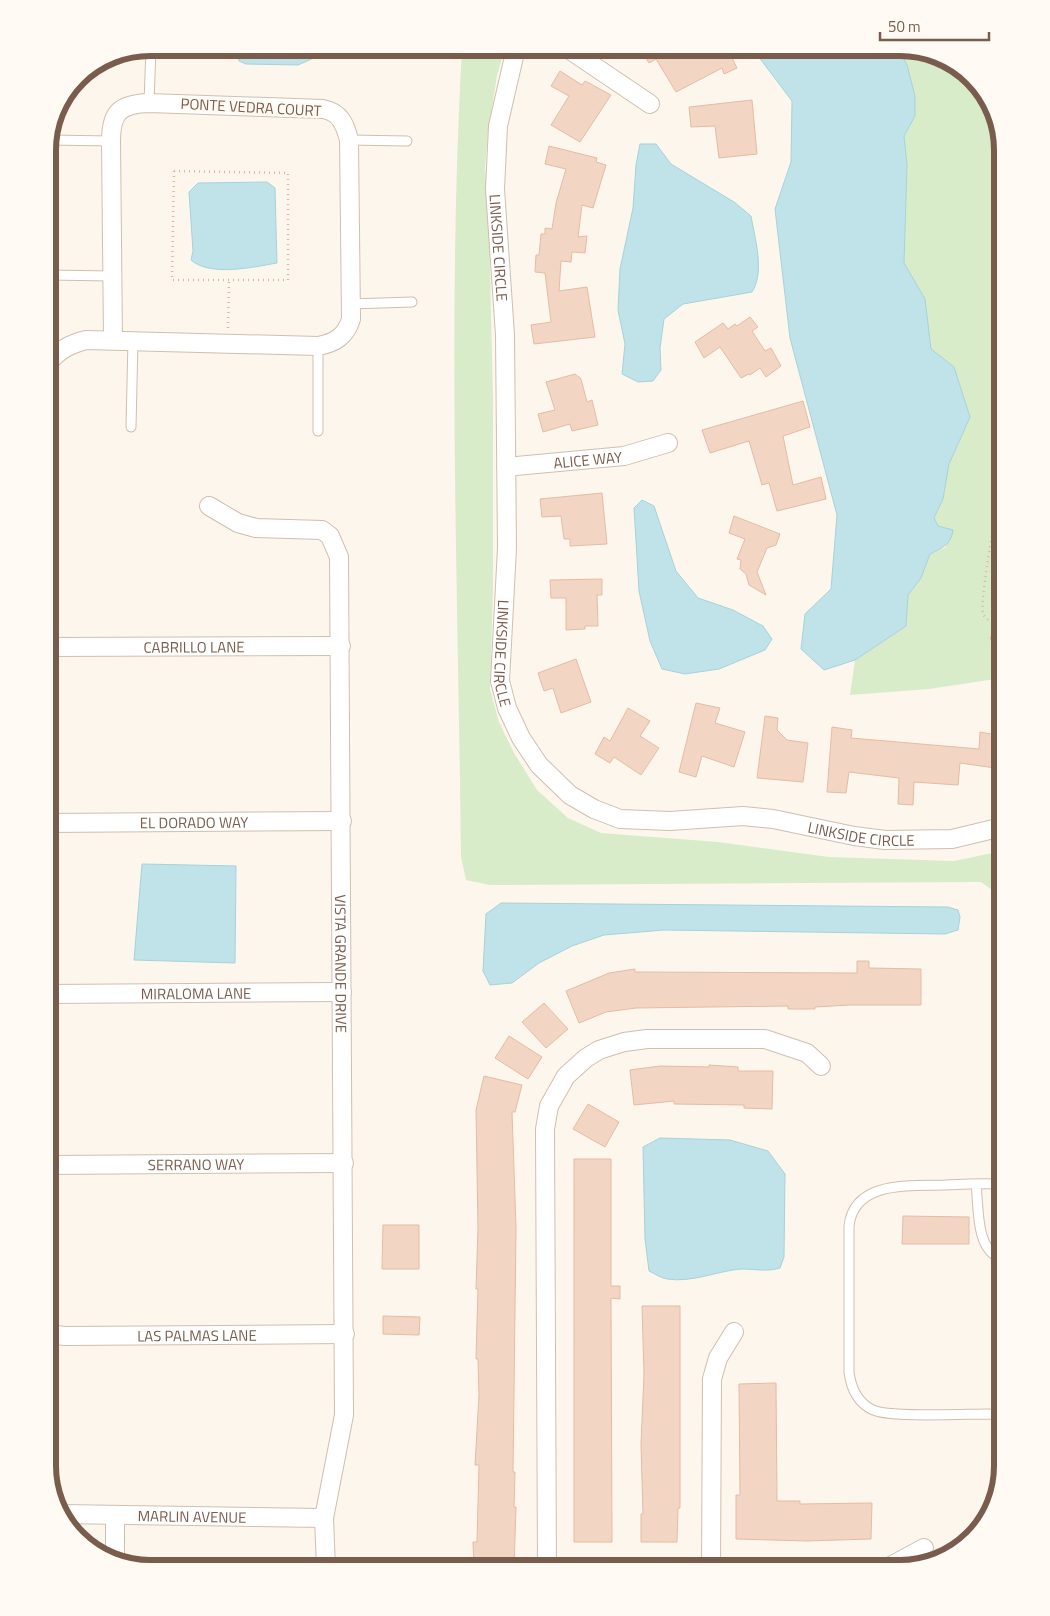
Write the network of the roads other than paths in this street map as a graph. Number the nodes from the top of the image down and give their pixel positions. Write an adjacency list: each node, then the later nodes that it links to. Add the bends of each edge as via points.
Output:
1 (151, 56): 4 (lane)
2 (514, 56): 21 (street, LINKSIDE CIRCLE, via 498,126 495,158 505,335)
3 (579, 56): 5 (street)
4 (149, 103): 7 (street, PONTE VEDRA COURT, via 328,110 342,119); 8 (street, PONTE VEDRA COURT, via 135,103 117,113 112,122)
5 (650, 104)
6 (57, 140): 8 (lane)
7 (349, 140): 9 (lane); 13 (street, PONTE VEDRA COURT)
8 (111, 141): 11 (street, PONTE VEDRA COURT)
9 (407, 141)
10 (56, 275): 11 (lane)
11 (112, 276): 14 (street, PONTE VEDRA COURT)
12 (412, 302): 13 (lane)
13 (350, 304): 16 (street, PONTE VEDRA COURT, via 350,319 343,335 332,343)
14 (113, 340): 15 (street, PONTE VEDRA COURT); 17 (street, via 73,343)
15 (133, 340): 16 (street, PONTE VEDRA COURT); 18 (lane)
16 (318, 346): 19 (lane)
17 (56, 355)
18 (131, 427)
19 (318, 430)
20 (668, 443): 21 (street, ALICE WAY, via 624,456)
21 (506, 467): 27 (street, LINKSIDE CIRCLE, via 507,548 501,683 507,708 521,738 539,765 570,795 620,819 670,821 742,816 885,840 952,839)
22 (209, 506): 23 (street, VISTA GRANDE DRIVE, via 238,523 256,528 322,530 330,536 339,557)
23 (341, 646): 24 (street, CABRILLO LANE); 25 (street, VISTA GRANDE DRIVE)
24 (56, 647)
25 (342, 821): 26 (street, EL DORADO WAY); 28 (street, VISTA GRANDE DRIVE)
26 (56, 823)
27 (994, 829)
28 (342, 992): 29 (street, MIRALOMA LANE); 31 (street, VISTA GRANDE DRIVE)
29 (56, 994)
30 (821, 1066): 46 (street, via 807,1053 765,1039 635,1040 610,1046 586,1058 566,1076 555,1094 545,1129)
31 (344, 1163): 32 (street, SERRANO WAY); 37 (street, VISTA GRANDE DRIVE)
32 (56, 1165)
33 (976, 1184): 34 (lane); 35 (lane, via 984,1242 988,1251); 39 (lane, via 888,1187 855,1206 849,1226 850,1372 851,1382 863,1404 880,1412)
34 (994, 1184)
35 (994, 1254)
36 (734, 1332): 47 (street, via 718,1358 712,1379)
37 (345, 1334): 38 (street, LAS PALMAS LANE); 42 (street, VISTA GRANDE DRIVE, via 344,1415)
38 (56, 1335)
39 (994, 1415)
40 (70, 1514): 41 (street, MARLIN AVENUE)
41 (114, 1515): 42 (street, MARLIN AVENUE); 44 (street)
42 (324, 1518): 45 (street, VISTA GRANDE DRIVE)
43 (924, 1548): 48 (street)
44 (115, 1553)
45 (326, 1560)
46 (551, 1560)
47 (711, 1560)
48 (902, 1560)

